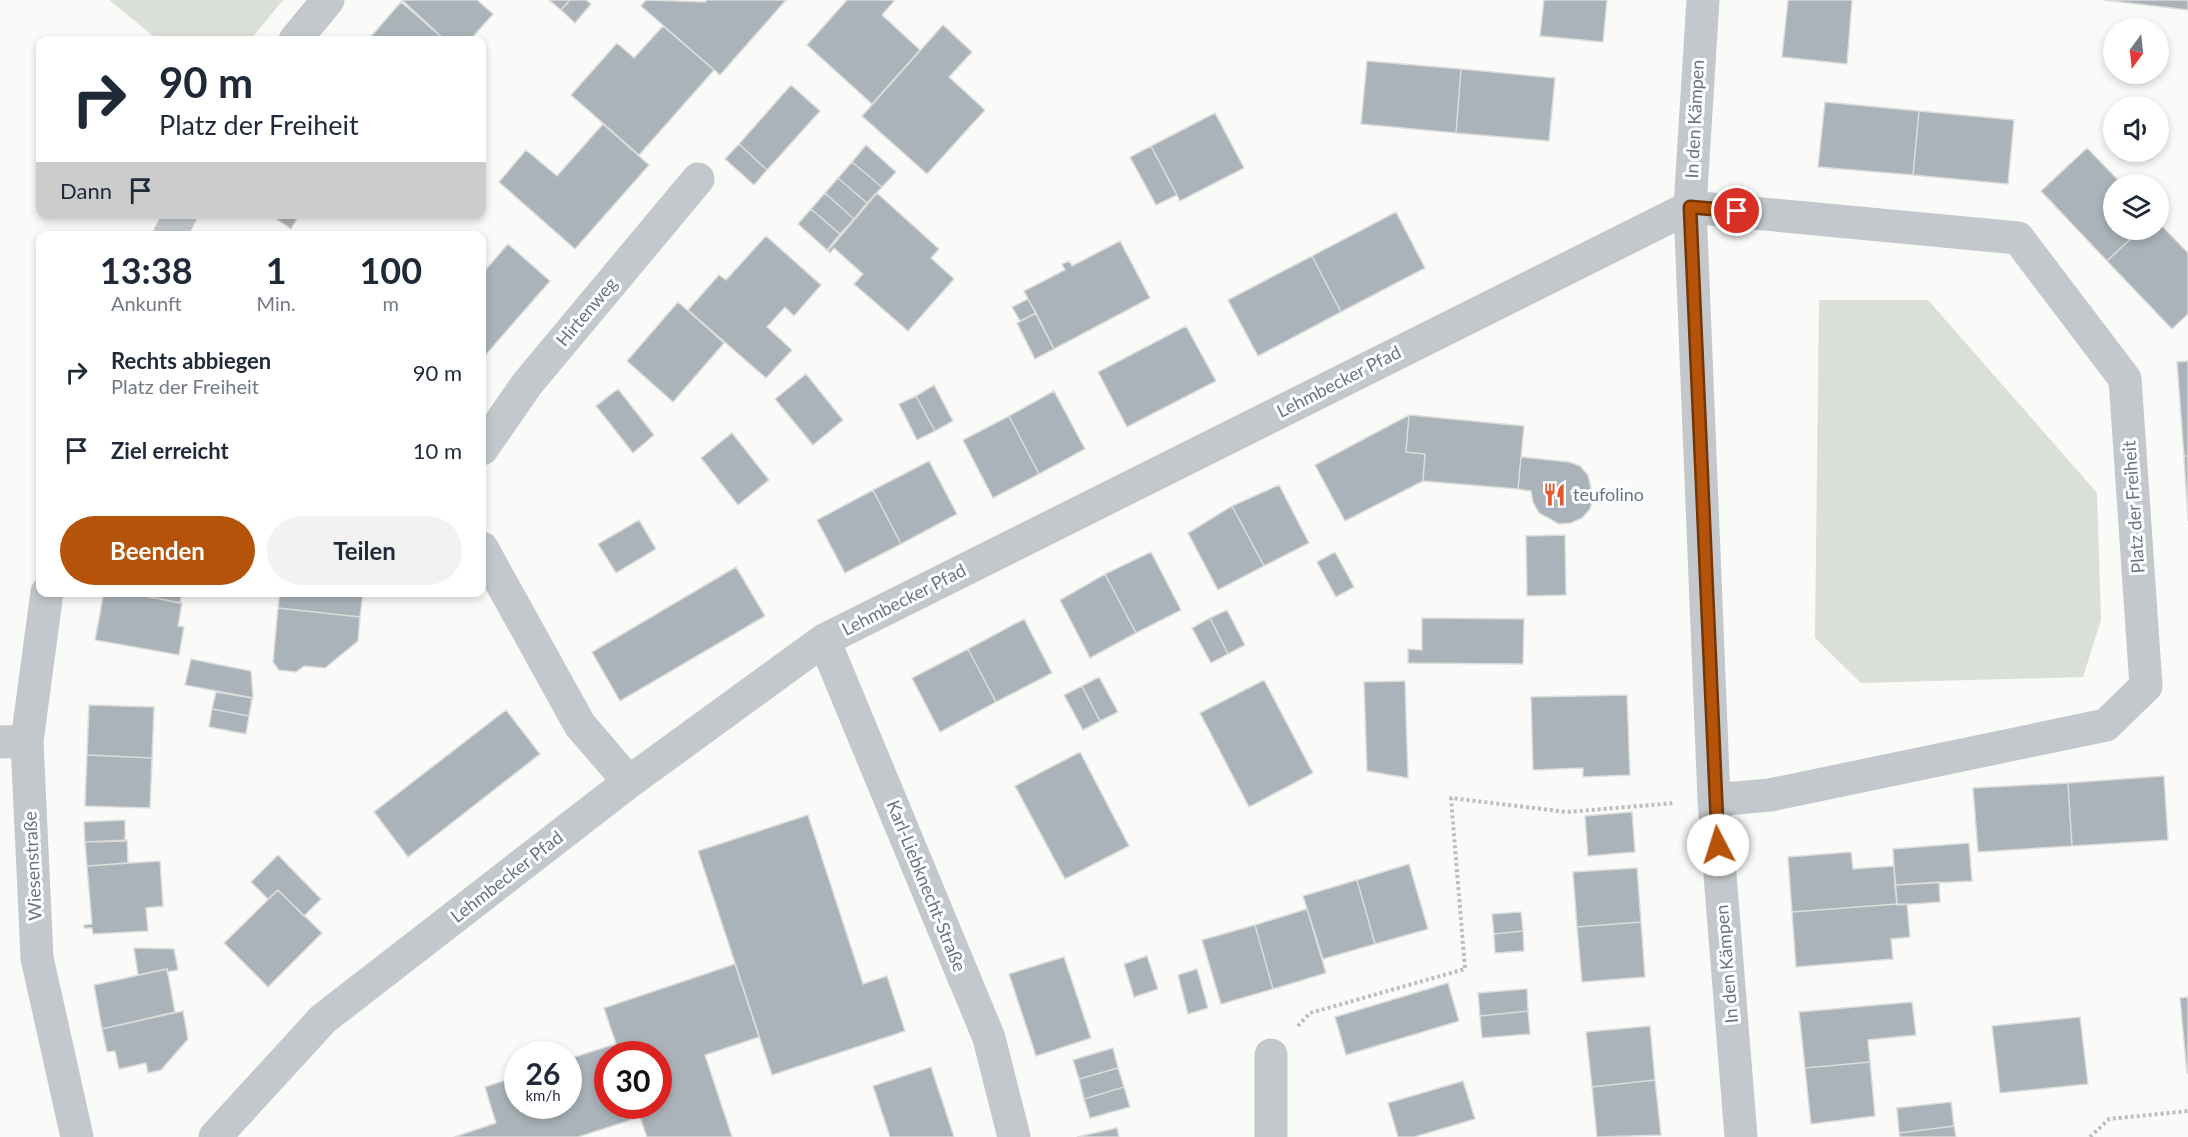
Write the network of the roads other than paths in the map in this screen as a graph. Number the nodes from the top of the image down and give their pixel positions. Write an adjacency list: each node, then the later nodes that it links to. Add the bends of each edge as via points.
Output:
1 (328, 0): 3 (street)
2 (1703, 0): 5 (street, In den Kämpen)
3 (298, 36)
4 (698, 178): 6 (street, Hirtenweg, via 527,384)
5 (1690, 207): 9 (street, Lehmbecker Pfad); 12 (street, In den Kämpen); 12 (street, Platz der Freiheit, via 2018,238 2125,379 2146,686 2106,725 1770,795)
6 (486, 443)
7 (486, 555): 11 (street, via 580,725)
8 (46, 597): 10 (street, Wiesenstraße)
9 (824, 640): 11 (street, Lehmbecker Pfad); 16 (street, Karl-Liebknecht-Straße, via 989,1038)
10 (14, 741): 14 (street, Wiesenstraße, via 37,958)
11 (630, 782): 15 (street, Lehmbecker Pfad, via 323,1019)
12 (1714, 800): 18 (street, In den Kämpen)
13 (1271, 1055): 17 (street)
14 (77, 1137)
15 (214, 1137)
16 (1014, 1137)
17 (1271, 1137)
18 (1741, 1137)

